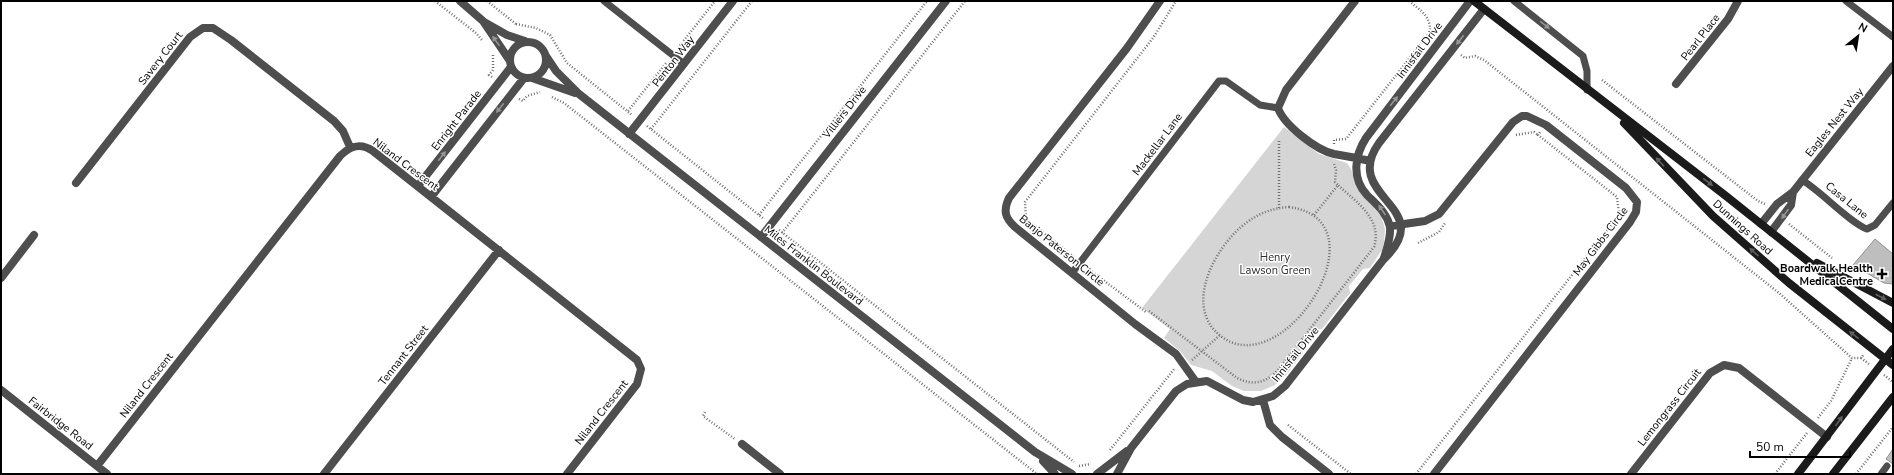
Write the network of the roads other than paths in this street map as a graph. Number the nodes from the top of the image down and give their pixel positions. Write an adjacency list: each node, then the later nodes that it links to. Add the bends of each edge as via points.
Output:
1 (460, 1): 13 (street)
2 (604, 1): 18 (lane)
3 (733, 1): 18 (street, Penton Way)
4 (946, 1): 41 (street, Villiers Drive)
5 (1160, 1): 45 (street, Banjo Paterson Circle, via 1137,35 1009,198 1006,206 1007,220)
6 (1355, 1): 24 (street, via 1286,90)
7 (1470, 1): 28 (street, Innisfail Drive, one-way to 7, via 1366,138)
8 (1474, 1): 12 (street, Dunnings Road)
9 (1514, 1): 22 (lane, one-way to 22, via 1583,56 1587,71)
10 (1738, 1): 21 (street, Pearl Place, via 1728,19)
11 (1846, 1): 14 (lane)
12 (1484, 9): 22 (street, Dunnings Road); 29 (street, one-way to 29, via 1379,143)
13 (483, 21): 15 (street, via 507,35); 17 (street, one-way to 13)
14 (1893, 37)
15 (525, 41): 16 (street, via 541,46); 17 (street, via 516,46 510,55)
16 (546, 56): 20 (street, via 545,68 537,76); 23 (street, Miles Franklin Boulevard, via 556,71)
17 (511, 64): 20 (street, via 514,72); 32 (street, Enright Parade, one-way to 17)
18 (684, 64): 26 (street, Penton Way)
19 (1893, 66): 30 (street, Eagles Nest Way)
20 (528, 78): 23 (street, Miles Franklin Boulevard); 34 (street, one-way to 34, via 512,93)
21 (1676, 84)
22 (1587, 90): 25 (street, Dunnings Road)
23 (579, 94): 26 (street, Miles Franklin Boulevard)
24 (1278, 108): 28 (street, via 1281,117 1291,127 1322,149 1333,154); 45 (lane, Mackellar Lane, via 1260,105 1226,82 1219,81)
25 (1610, 108): 37 (street, Dunnings Road, one-way to 37); 50 (street, Dunnings Road, one-way to 25, via 1789,283 1713,216)
26 (629, 134): 41 (street, Miles Franklin Boulevard)
27 (350, 147): 31 (street, Savery Court, via 343,131 334,121 231,40 213,28 203,28 190,37); 32 (street, Niland Crescent, via 359,145 369,148); 60 (street, Niland Crescent, via 340,156)
28 (1356, 157): 29 (street); 38 (street, one-way to 28, via 1380,207 1359,182)
29 (1370, 160): 36 (street, via 1370,174 1374,187 1395,210)
30 (1802, 180): 33 (street, Eagles Nest Way); 35 (lane, Casa Lane, via 1817,189 1858,224 1867,228 1875,225)
31 (76, 183)
32 (418, 186): 34 (street, Niland Crescent)
33 (1793, 192): 37 (street, Eagles Nest Way, via 1772,210); 39 (street, Eagles Nest Way, one-way to 39, via 1791,205)
34 (431, 197): 42 (street, Niland Crescent)
35 (1893, 203)
36 (1401, 224): 38 (street, May Gibbs Circle); 44 (street, Innisfail Drive, via 1397,245); 71 (street, May Gibbs Circle, via 1425,221 1439,214 1509,127 1519,118 1527,116 1546,125 1630,192 1637,202 1636,212 1630,222)
37 (1761, 224): 39 (street, Dunnings Road)
38 (1390, 226): 44 (street, Innisfail Drive, via 1389,244)
39 (1771, 232): 43 (street, Dunnings Road)
40 (34, 235): 46 (street)
41 (761, 237): 59 (street, Miles Franklin Boulevard)
42 (499, 250): 64 (street, Tennant Street); 65 (street, Niland Crescent, via 635,358 639,365 639,378 633,390)
43 (1797, 252): 47 (street, one-way to 47); 48 (street, Dunnings Road)
44 (1383, 260): 54 (street, Innisfail Drive, via 1285,386)
45 (1072, 273): 52 (street, Banjo Paterson Circle, via 1176,354)
46 (1, 278)
47 (1893, 303)
48 (1893, 330)
49 (1893, 349): 50 (street)
50 (1885, 359): 51 (street, Dunnings Road); 56 (street, one-way to 50)
51 (1893, 365)
52 (1196, 382): 54 (street, Innisfail Drive, via 1207,381 1243,400); 58 (street, via 1176,391)
53 (1, 391): 60 (street, Fairbridge Road)
54 (1263, 400): 70 (street, via 1270,425)
55 (1892, 401): 74 (street)
56 (1827, 437): 72 (street, Lemongrass Circuit, via 1739,368 1724,365 1710,373); 73 (street)
57 (742, 444): 66 (street)
58 (1131, 448): 68 (street); 69 (street)
59 (1034, 452): 62 (street, Miles Franklin Boulevard); 67 (street, Miles Franklin Boulevard)
60 (97, 466): 63 (street, Fairbridge Road)
61 (1887, 466): 75 (lane)
62 (1074, 472)
63 (107, 474)
64 (324, 474)
65 (567, 474)
66 (780, 474)
67 (1055, 474)
68 (1097, 474)
69 (1117, 474)
70 (1329, 474)
71 (1434, 474)
72 (1631, 474)
73 (1798, 474)
74 (1832, 474)
75 (1881, 474)

